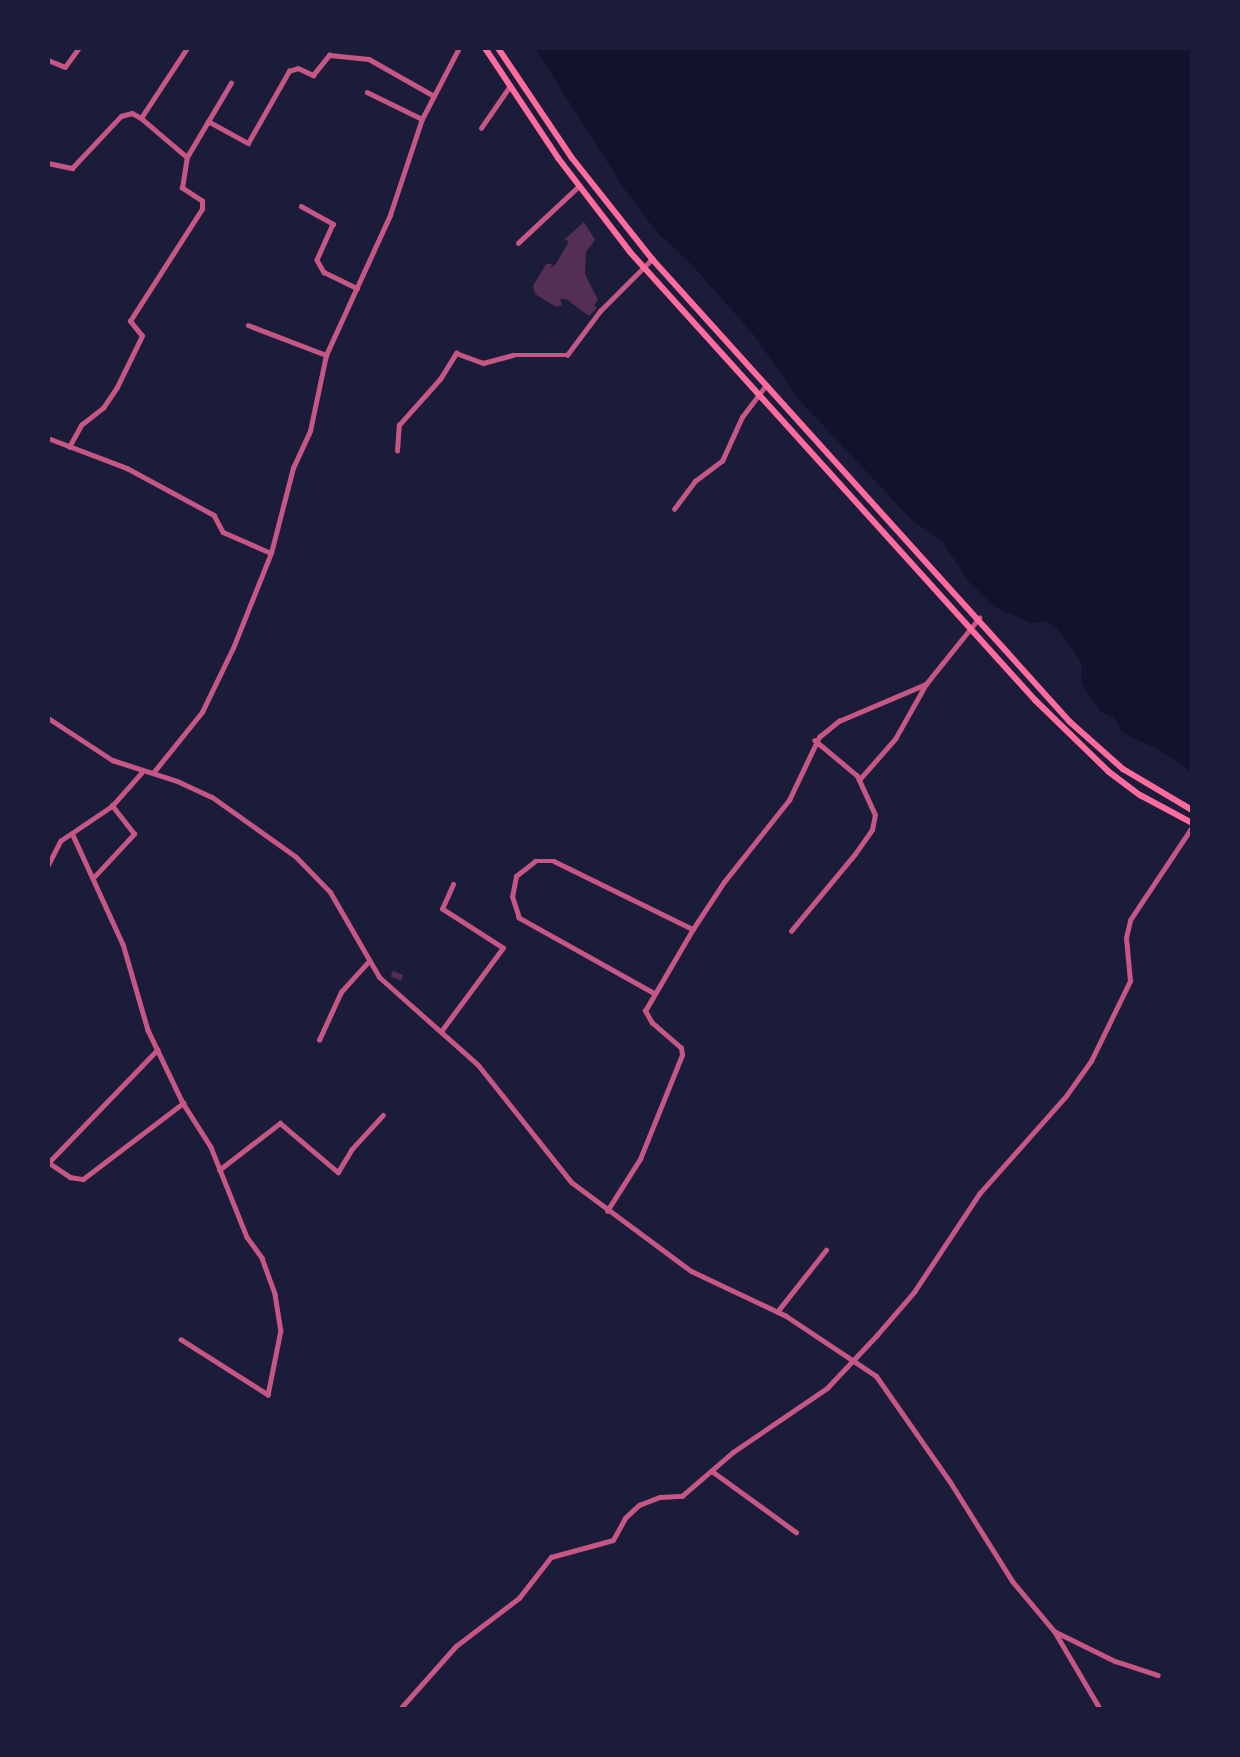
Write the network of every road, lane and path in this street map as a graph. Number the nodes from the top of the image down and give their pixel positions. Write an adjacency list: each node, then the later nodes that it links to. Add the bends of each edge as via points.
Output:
1 (79, 48): 6 (street, via 65,67)
2 (187, 48): 11 (street)
3 (459, 48): 10 (street)
4 (485, 48): 8 (main road)
5 (498, 48): 20 (main road, via 572,158)
6 (48, 60)
7 (231, 83): 13 (street)
8 (510, 86): 14 (street); 17 (main road)
9 (367, 92): 12 (street)
10 (434, 96): 12 (street); 13 (street, via 369,59 329,55 313,75 298,68 289,71 248,143)
11 (141, 118): 15 (street); 16 (street, via 132,113 121,116 72,168)
12 (422, 119): 22 (street, via 390,215)
13 (208, 121): 15 (street)
14 (481, 128)
15 (187, 157): 28 (street, via 182,188 202,201 202,209 130,321 142,336 117,387 103,408 81,425)
16 (48, 163)
17 (579, 186): 19 (street); 21 (main road)
18 (301, 206): 22 (street, via 333,225 317,260 324,272)
19 (518, 243)
20 (652, 259): 21 (street); 25 (main road)
21 (644, 267): 26 (main road); 29 (street, via 600,311 567,355 513,355 483,363 456,352 440,378 399,425)
22 (357, 288): 24 (street)
23 (249, 325): 24 (street)
24 (326, 355): 31 (street, via 315,412 293,468)
25 (766, 385): 26 (street); 32 (main road)
26 (758, 393): 30 (street, via 722,460 695,480); 33 (main road)
27 (48, 438): 28 (street)
28 (69, 447): 31 (street, via 127,468 217,517 223,532)
29 (397, 451)
30 (674, 509)
31 (271, 553): 38 (street, via 211,697)
32 (979, 618): 33 (street); 41 (main road, via 1097,748 1146,784)
33 (972, 627): 34 (street); 42 (main road, via 1082,748 1140,795)
34 (926, 684): 36 (street, via 839,721); 39 (street, via 895,739)
35 (48, 718): 37 (street, via 97,752)
36 (815, 741): 39 (street); 47 (street, via 789,800 724,882)
37 (142, 772): 38 (street); 40 (street)
38 (153, 773): 49 (street, via 191,786 235,810 311,870 339,906)
39 (859, 780): 48 (street, via 863,796 875,815 872,830)
40 (112, 806): 43 (street); 45 (street, via 134,834)
41 (1192, 810)
42 (1192, 825): 62 (street, via 1130,920 1126,938 1130,981 1091,1061 1066,1096 979,1194 909,1299)
43 (73, 835): 44 (street, via 60,841); 45 (street)
44 (48, 865)
45 (94, 877): 53 (street, via 123,944 139,1005)
46 (453, 884): 51 (street, via 442,909 502,948)
47 (693, 929): 50 (street); 50 (street, via 554,861 534,861 516,876 512,897 519,918)
48 (791, 930)
49 (367, 963): 51 (street); 52 (street, via 341,992)
50 (653, 993): 58 (street, via 646,1007 647,1018 675,1041 682,1056 640,1159)
51 (442, 1030): 58 (street, via 494,1083 560,1171)
52 (319, 1040)
53 (157, 1050): 54 (street); 56 (street)
54 (183, 1103): 56 (street, via 83,1179 70,1177); 57 (street, via 211,1147)
55 (383, 1115): 57 (street, via 351,1150 338,1172 280,1123)
56 (48, 1162)
57 (219, 1170): 61 (street, via 275,1294 280,1330 268,1395)
58 (607, 1211): 60 (street, via 691,1271)
59 (826, 1250): 60 (street)
60 (777, 1312): 62 (street)
61 (181, 1340)
62 (854, 1358): 63 (street, via 827,1388 803,1401 783,1421 733,1452); 65 (street, via 890,1392 912,1432 950,1482 1004,1570)
63 (712, 1471): 64 (street); 67 (street, via 682,1496 660,1497 631,1510 614,1540 551,1557 519,1598 456,1646)
64 (796, 1532)
65 (1054, 1631): 66 (street, via 1115,1661); 68 (street)
66 (1158, 1675)
67 (400, 1709)
68 (1100, 1709)

